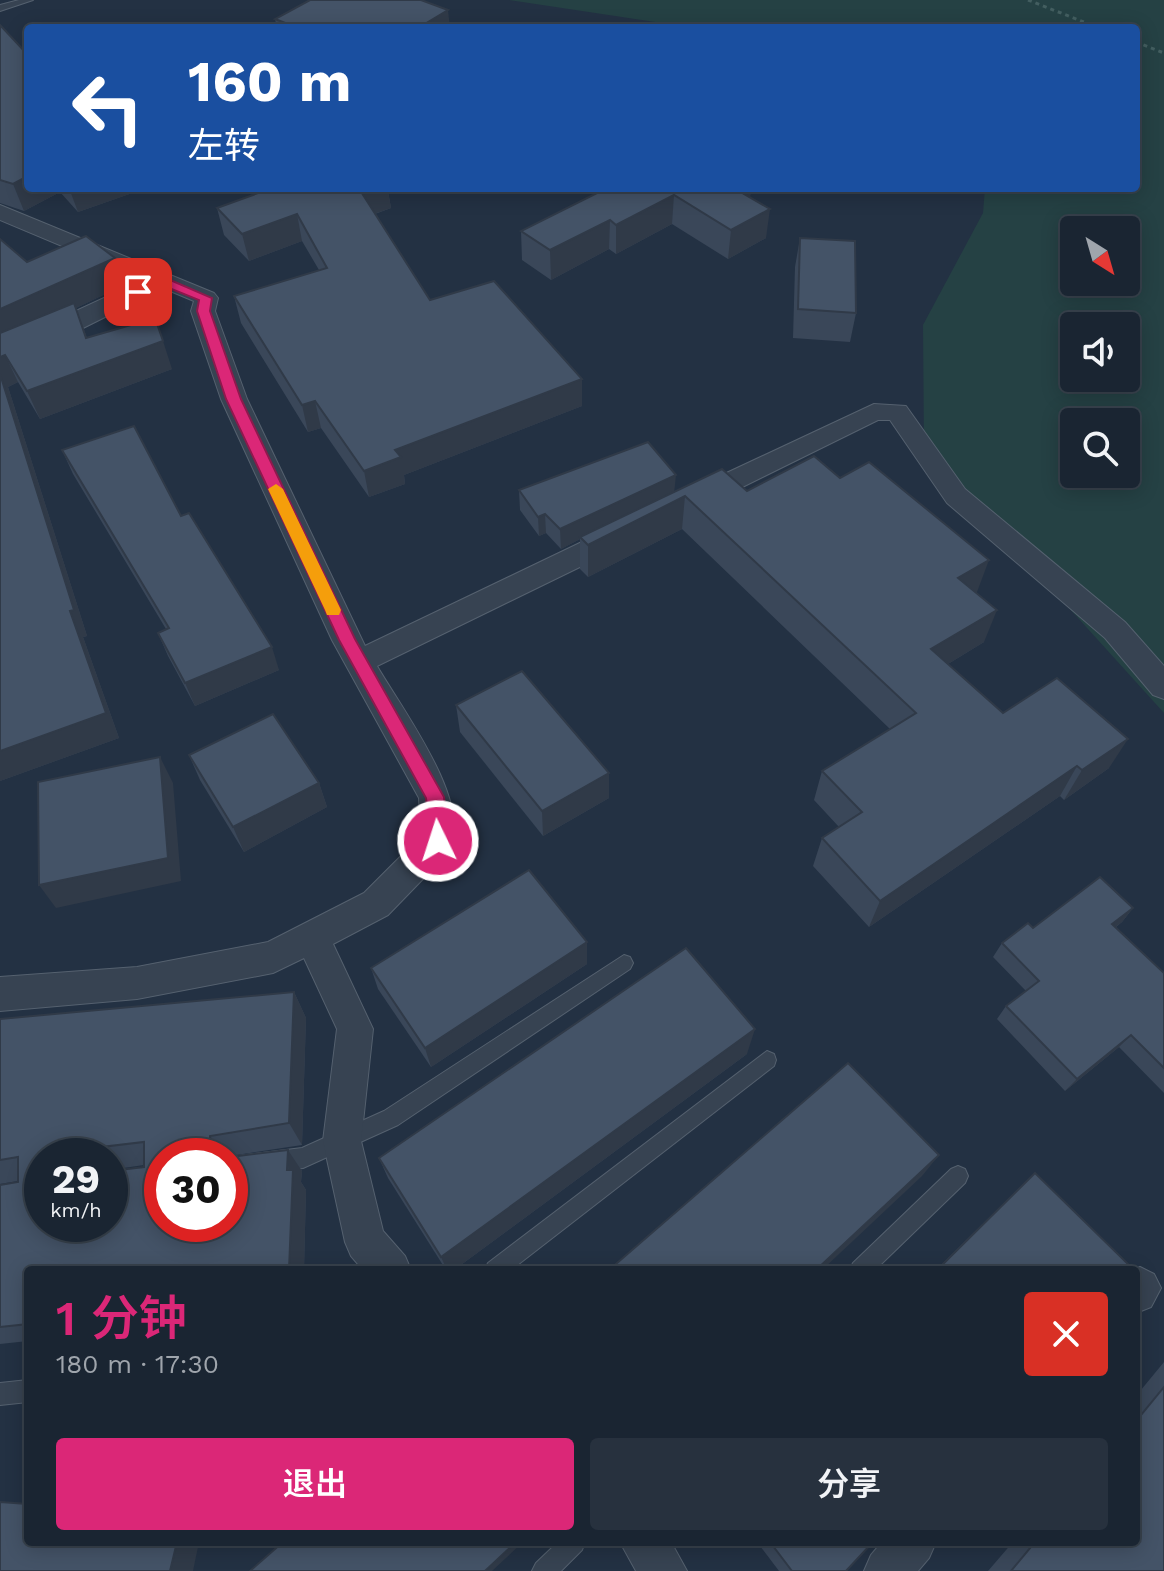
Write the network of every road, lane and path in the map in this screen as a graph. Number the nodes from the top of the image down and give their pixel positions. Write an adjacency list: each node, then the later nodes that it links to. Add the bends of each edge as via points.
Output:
1 (29, 0): 3 (lane)
2 (1028, 0): 4 (path)
3 (0, 8)
4 (1089, 24)
5 (1140, 44): 6 (path)
6 (1164, 53)
7 (0, 212): 8 (street)
8 (161, 280): 9 (street); 12 (street, via 206,298 203,311 234,399)
9 (0, 355)
10 (674, 509): 13 (street, via 874,412 897,412 956,496 1115,630)
11 (645, 523): 12 (street)
12 (359, 662): 14 (street, via 435,797 438,841 376,904)
13 (1164, 687)
14 (312, 937): 16 (street, via 273,957 137,983); 18 (street, via 355,1029)
15 (624, 963): 18 (lane, via 391,1118)
16 (0, 994)
17 (767, 1060): 22 (lane)
18 (342, 1141): 19 (lane, via 303,1158); 21 (street, via 365,1242)
19 (248, 1165)
20 (958, 1176): 23 (lane)
21 (387, 1266)
22 (500, 1266)
23 (864, 1266)
24 (24, 1391): 25 (lane)
25 (0, 1394)
26 (570, 1546): 29 (lane)
27 (646, 1546): 30 (street)
28 (909, 1546): 31 (street)
29 (544, 1571)
30 (664, 1571)
31 (887, 1571)

